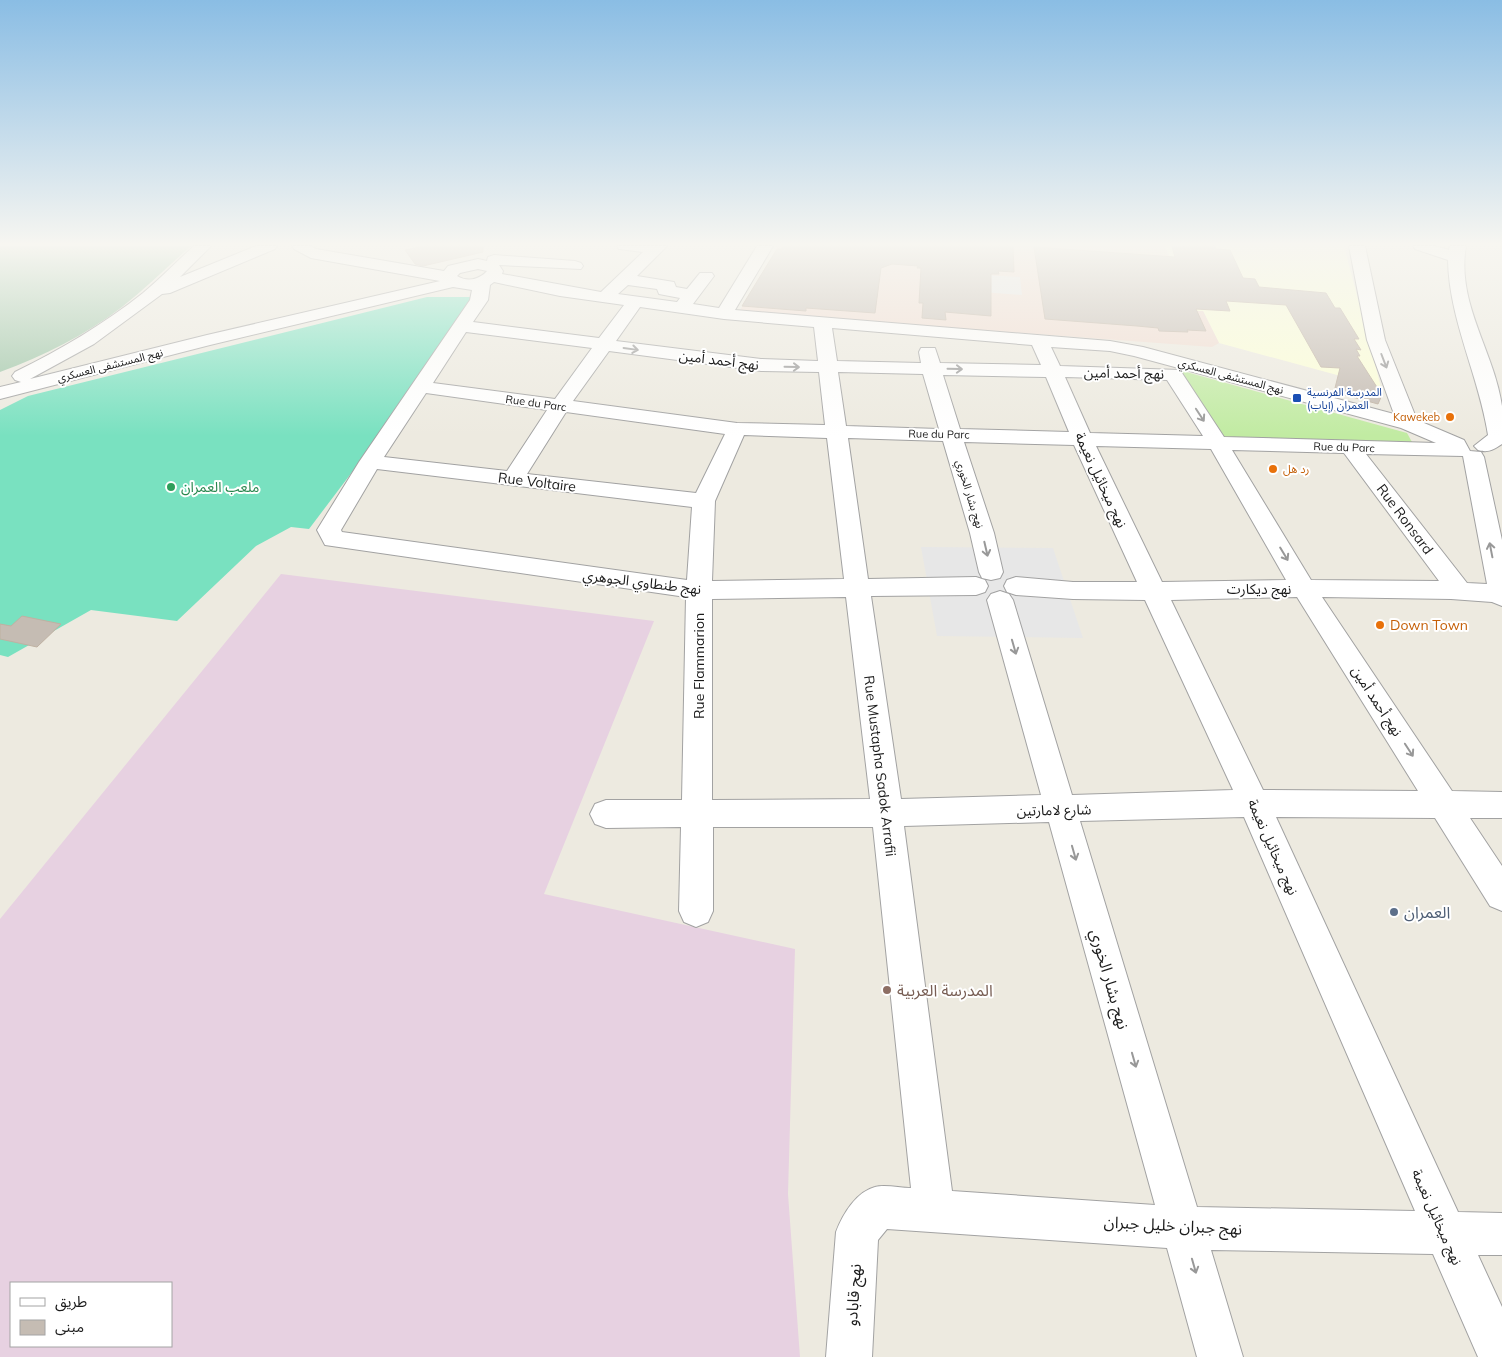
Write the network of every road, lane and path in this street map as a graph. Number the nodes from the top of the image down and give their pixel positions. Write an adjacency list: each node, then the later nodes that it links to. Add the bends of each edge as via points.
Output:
1 (131, 309): 19 (street, via 86,342)
2 (332, 309): 21 (street, نهج المستشفى العسكري)
3 (473, 309): 11 (street)
4 (630, 309): 14 (street)
5 (709, 309): 9 (street, نهج المستشفى العسكري)
6 (727, 309): 9 (street)
7 (1370, 309): 23 (street, one-way to 23, via 1376,340)
8 (1465, 309): 18 (street, via 1470,338)
9 (724, 314): 10 (street, نهج المستشفى العسكري)
10 (822, 322): 12 (street, نهج المستشفى العسكري); 15 (street, Rue Mustapha Sadok Arrafii)
11 (461, 326): 14 (street, نهج أحمد أمين); 20 (street)
12 (924, 329): 13 (street, نهج المستشفى العسكري); 16 (street, نهج بشار الخوري)
13 (1039, 339): 17 (street, نهج ميخائيل نعيمة); 23 (street, نهج المستشفى العسكري, via 1136,351)
14 (604, 346): 15 (street, نهج أحمد أمين, one-way to 15, via 761,365); 22 (street)
15 (826, 366): 16 (street, نهج أحمد أمين); 25 (street, Rue Mustapha Sadok Arrafii)
16 (931, 368): 17 (street, نهج أحمد أمين, one-way to 17); 26 (street, نهج بشار الخوري)
17 (1054, 372): 27 (street, نهج ميخائيل نعيمة); 28 (street, نهج أحمد أمين, one-way to 28, via 1173,374)
18 (1493, 376): 30 (street, via 1498,435)
19 (0, 386)
20 (421, 387): 22 (street, Rue du Parc); 31 (street)
21 (0, 393)
22 (560, 407): 24 (street, Rue du Parc); 32 (street)
23 (1408, 424): 30 (street, نهج المستشفى العسكري)
24 (737, 429): 25 (street, Rue du Parc); 33 (street, Rue Flammarion)
25 (837, 431): 26 (street, Rue du Parc); 34 (street, Rue Mustapha Sadok Arrafii)
26 (952, 434): 27 (street, Rue du Parc); 35 (street, نهج بشار الخوري, one-way to 35)
27 (1081, 437): 28 (street, Rue du Parc); 38 (street, نهج ميخائيل نعيمة)
28 (1218, 442): 29 (street, Rue du Parc); 36 (street, نهج أحمد أمين, one-way to 36)
29 (1350, 447): 30 (street, Rue du Parc); 39 (street, Rue Ronsard)
30 (1478, 450): 40 (street, one-way to 30)
31 (370, 462): 32 (street, Rue Voltaire); 37 (street, نهج طنطاوي الجوهري, via 329,530 333,539)
32 (513, 479): 33 (street, Rue Voltaire)
33 (704, 501): 37 (street, Rue Flammarion)
34 (857, 586): 35 (street, نهج طنطاوي الجوهري); 37 (street, نهج طنطاوي الجوهري); 45 (street, Rue Mustapha Sadok Arrafii)
35 (996, 586): 38 (street, نهج ديكارت, via 1091,592); 44 (street, نهج بشار الخوري, one-way to 44)
36 (1304, 589): 38 (street, نهج ديكارت); 39 (street, نهج ديكارت); 42 (street, نهج أحمد أمين, one-way to 42)
37 (699, 590): 47 (street, Rue Flammarion)
38 (1153, 590): 41 (street, نهج ميخائيل نعيمة)
39 (1460, 591): 40 (street, نهج ديكارت)
40 (1501, 595)
41 (1254, 803): 42 (street, شارع لامارتين); 44 (street, شارع لامارتين); 53 (street, نهج ميخائيل نعيمة)
42 (1444, 804): 43 (street, شارع لامارتين); 48 (street, نهج أحمد أمين)
43 (1502, 805)
44 (1061, 810): 45 (street, شارع لامارتين); 51 (street, نهج بشار الخوري, one-way to 51)
45 (887, 813): 47 (street, شارع لامارتين); 50 (street, Rue Mustapha Sadok Arrafii)
46 (606, 814): 47 (street, شارع لامارتين)
47 (698, 814): 49 (street, Rue Flammarion)
48 (1502, 895)
49 (696, 911)
50 (934, 1211): 51 (street, نهج جبران خليل جبران); 52 (street, نهج جبران خليل جبران, via 877,1207)
51 (1182, 1228): 53 (street, نهج جبران خليل جبران); 56 (street, نهج بشار الخوري, one-way to 56)
52 (858, 1232): 55 (street, نهج قابادو)
53 (1444, 1233): 54 (street, نهج جبران خليل جبران); 57 (street, نهج ميخائيل نعيمة)
54 (1502, 1234)
55 (849, 1357)
56 (1220, 1357)
57 (1502, 1357)

